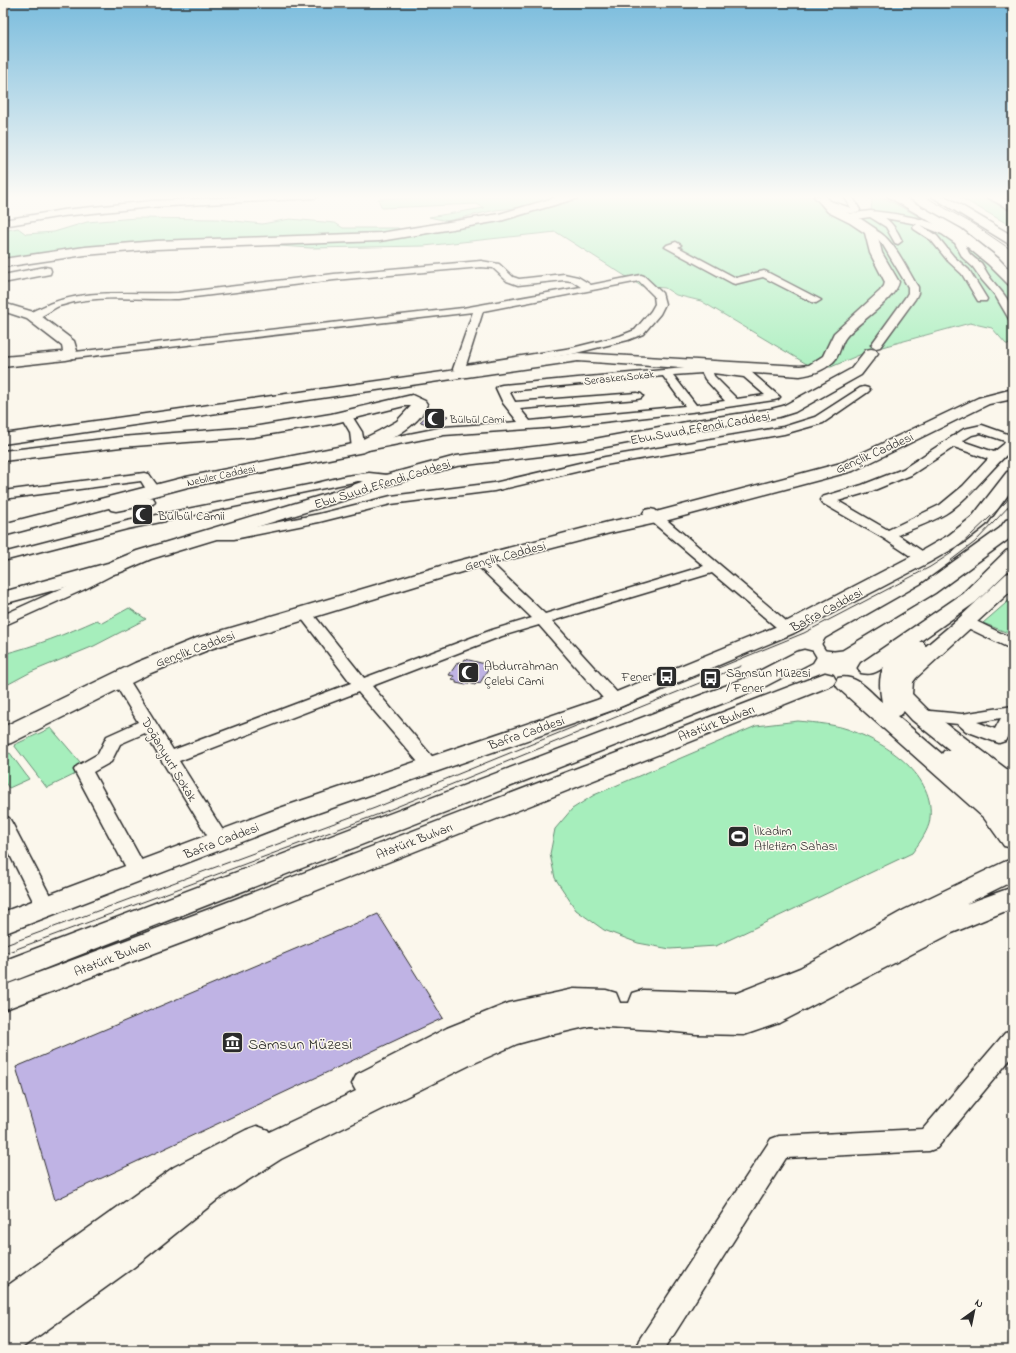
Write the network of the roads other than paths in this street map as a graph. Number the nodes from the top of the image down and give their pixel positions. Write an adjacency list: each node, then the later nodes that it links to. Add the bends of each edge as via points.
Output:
1 (29, 259): 10 (main road)
2 (120, 259): 11 (main road)
3 (693, 259): 18 (street, via 735,281 764,274)
4 (879, 259): 38 (main road, via 892,282 891,287 839,336 829,358 813,368 800,370 578,357)
5 (896, 259): 23 (street, via 913,287 913,293)
6 (951, 259): 17 (street, via 966,272)
7 (970, 259): 22 (street, via 1000,294)
8 (991, 259): 15 (main road)
9 (1000, 259): 13 (main road)
10 (3, 263)
11 (96, 263)
12 (58, 268): 14 (main road)
13 (1013, 274)
14 (3, 279)
15 (1013, 281)
16 (589, 288): 20 (street); 20 (street, via 641,278 659,294 660,304 639,332 624,338 572,351 459,369); 21 (street, via 575,279 564,277 518,282 510,279 496,266 481,264 334,276 178,296 128,294 75,299 56,304)
17 (982, 299)
18 (816, 300)
19 (3, 308): 21 (main road)
20 (479, 308): 24 (street)
21 (32, 316): 24 (main road, via 69,344 70,350)
22 (1013, 317)
23 (874, 349): 44 (main road, Ebu Suud Efendi Caddesi, via 856,372 789,409 773,414 584,446 456,461)
24 (66, 356): 25 (main road)
25 (3, 362)
26 (706, 369): 27 (street, Serasker Sokak); 32 (street, via 709,377); 32 (street, Serasker Sokak, via 747,374 774,397)
27 (666, 373): 28 (street, Serasker Sokak); 34 (street)
28 (630, 376): 31 (street); 33 (street, Serasker Sokak, via 502,388)
29 (864, 390): 51 (street, via 819,420 784,430 605,461 494,487 391,500 319,518)
30 (1013, 392): 47 (main road, Gençlik Caddesi, via 917,432 847,467)
31 (637, 396): 33 (street); 35 (street)
32 (734, 403): 34 (street)
33 (512, 406): 37 (street)
34 (692, 408): 35 (street)
35 (648, 412): 37 (street)
36 (346, 415): 40 (street, via 356,432); 40 (main road, Nebiler Caddesi, via 412,400 419,404 403,424); 41 (main road, via 253,432 128,441)
37 (527, 425): 40 (street, via 444,431)
38 (3, 438)
39 (953, 442): 42 (street); 42 (street, via 968,432 982,429 1011,439 1010,445); 50 (street, via 907,472 827,500)
40 (358, 448): 46 (main road, Nebiler Caddesi, via 221,475)
41 (3, 456)
42 (996, 457): 50 (street, via 968,489 945,508)
43 (1013, 476): 54 (main road, Bafra Caddesi, via 979,521 956,539)
44 (392, 479): 51 (main road, Ebu Suud Efendi Caddesi); 53 (street, via 367,476 350,479 128,525)
45 (3, 496): 46 (street, via 144,476)
46 (151, 496): 49 (main road, Nebiler Caddesi, via 111,502)
47 (652, 516): 55 (main road, Gençlik Caddesi); 57 (street); 77 (main road, Gençlik Caddesi, via 473,553 189,642)
48 (1013, 524): 66 (main road, Atatürk Bulvarı, via 1007,532 928,589)
49 (3, 530)
50 (888, 535): 54 (street)
51 (206, 537): 56 (main road, Ebu Suud Efendi Caddesi, via 144,555)
52 (1013, 555): 60 (main road, Atatürk Bulvarı)
53 (3, 557)
54 (923, 558): 65 (main road, Bafra Caddesi)
55 (481, 561): 61 (main road, Gençlik Caddesi); 62 (street)
56 (114, 568): 59 (main road, Ebu Suud Efendi Caddesi); 63 (street, via 71,591)
57 (713, 568): 62 (street); 65 (street)
58 (1013, 578): 64 (main road)
59 (3, 598)
60 (969, 598): 69 (main road, Atatürk Bulvarı); 73 (main road, via 917,645 892,672)
61 (304, 612): 70 (main road, Gençlik Caddesi, via 204,643); 71 (street)
62 (542, 619): 71 (street, via 496,633); 72 (street)
63 (3, 621)
64 (964, 624): 67 (street, via 973,625); 74 (main road, via 908,673 902,682 901,696)
65 (787, 629): 72 (main road, Bafra Caddesi)
66 (834, 644): 68 (main road, Atatürk Bulvarı, via 814,647); 69 (main road, Atatürk Bulvarı, via 858,652 867,661)
67 (1013, 645)
68 (804, 657): 69 (main road, via 808,670 815,676); 91 (main road, Atatürk Bulvarı, via 754,683)
69 (851, 677): 73 (main road); 84 (main road, via 993,812); 92 (main road, Atatürk Bulvarı)
70 (120, 678): 76 (street, Doğanyurt Sokak); 78 (main road, Gençlik Caddesi)
71 (361, 684): 79 (street); 80 (street)
72 (615, 701): 80 (main road, Bafra Caddesi)
73 (894, 709): 82 (main road)
74 (920, 715): 75 (street); 81 (main road)
75 (962, 719)
76 (148, 724): 79 (street, Doğanyurt Sokak); 87 (street, via 113,740 105,758 83,770)
77 (3, 731)
78 (3, 737)
79 (169, 758): 85 (street, Doğanyurt Sokak)
80 (430, 765): 85 (main road, Bafra Caddesi)
81 (1013, 786)
82 (1013, 808)
83 (4, 826): 89 (street)
84 (1013, 839)
85 (220, 840): 87 (main road, Bafra Caddesi)
86 (1013, 869): 94 (main road, via 914,918 810,976 738,1005 574,1001 509,1015 466,1034 186,1178)
87 (138, 872): 89 (main road, Bafra Caddesi)
88 (1013, 897): 95 (main road, via 942,925 769,1014 744,1022 590,1014 511,1033 270,1148 206,1189 122,1255)
89 (46, 907): 90 (main road, Bafra Caddesi)
90 (3, 923)
91 (3, 973)
92 (3, 998)
93 (1013, 1040): 96 (street, via 929,1140 779,1147)
94 (3, 1311)
95 (3, 1339)
96 (649, 1350)

